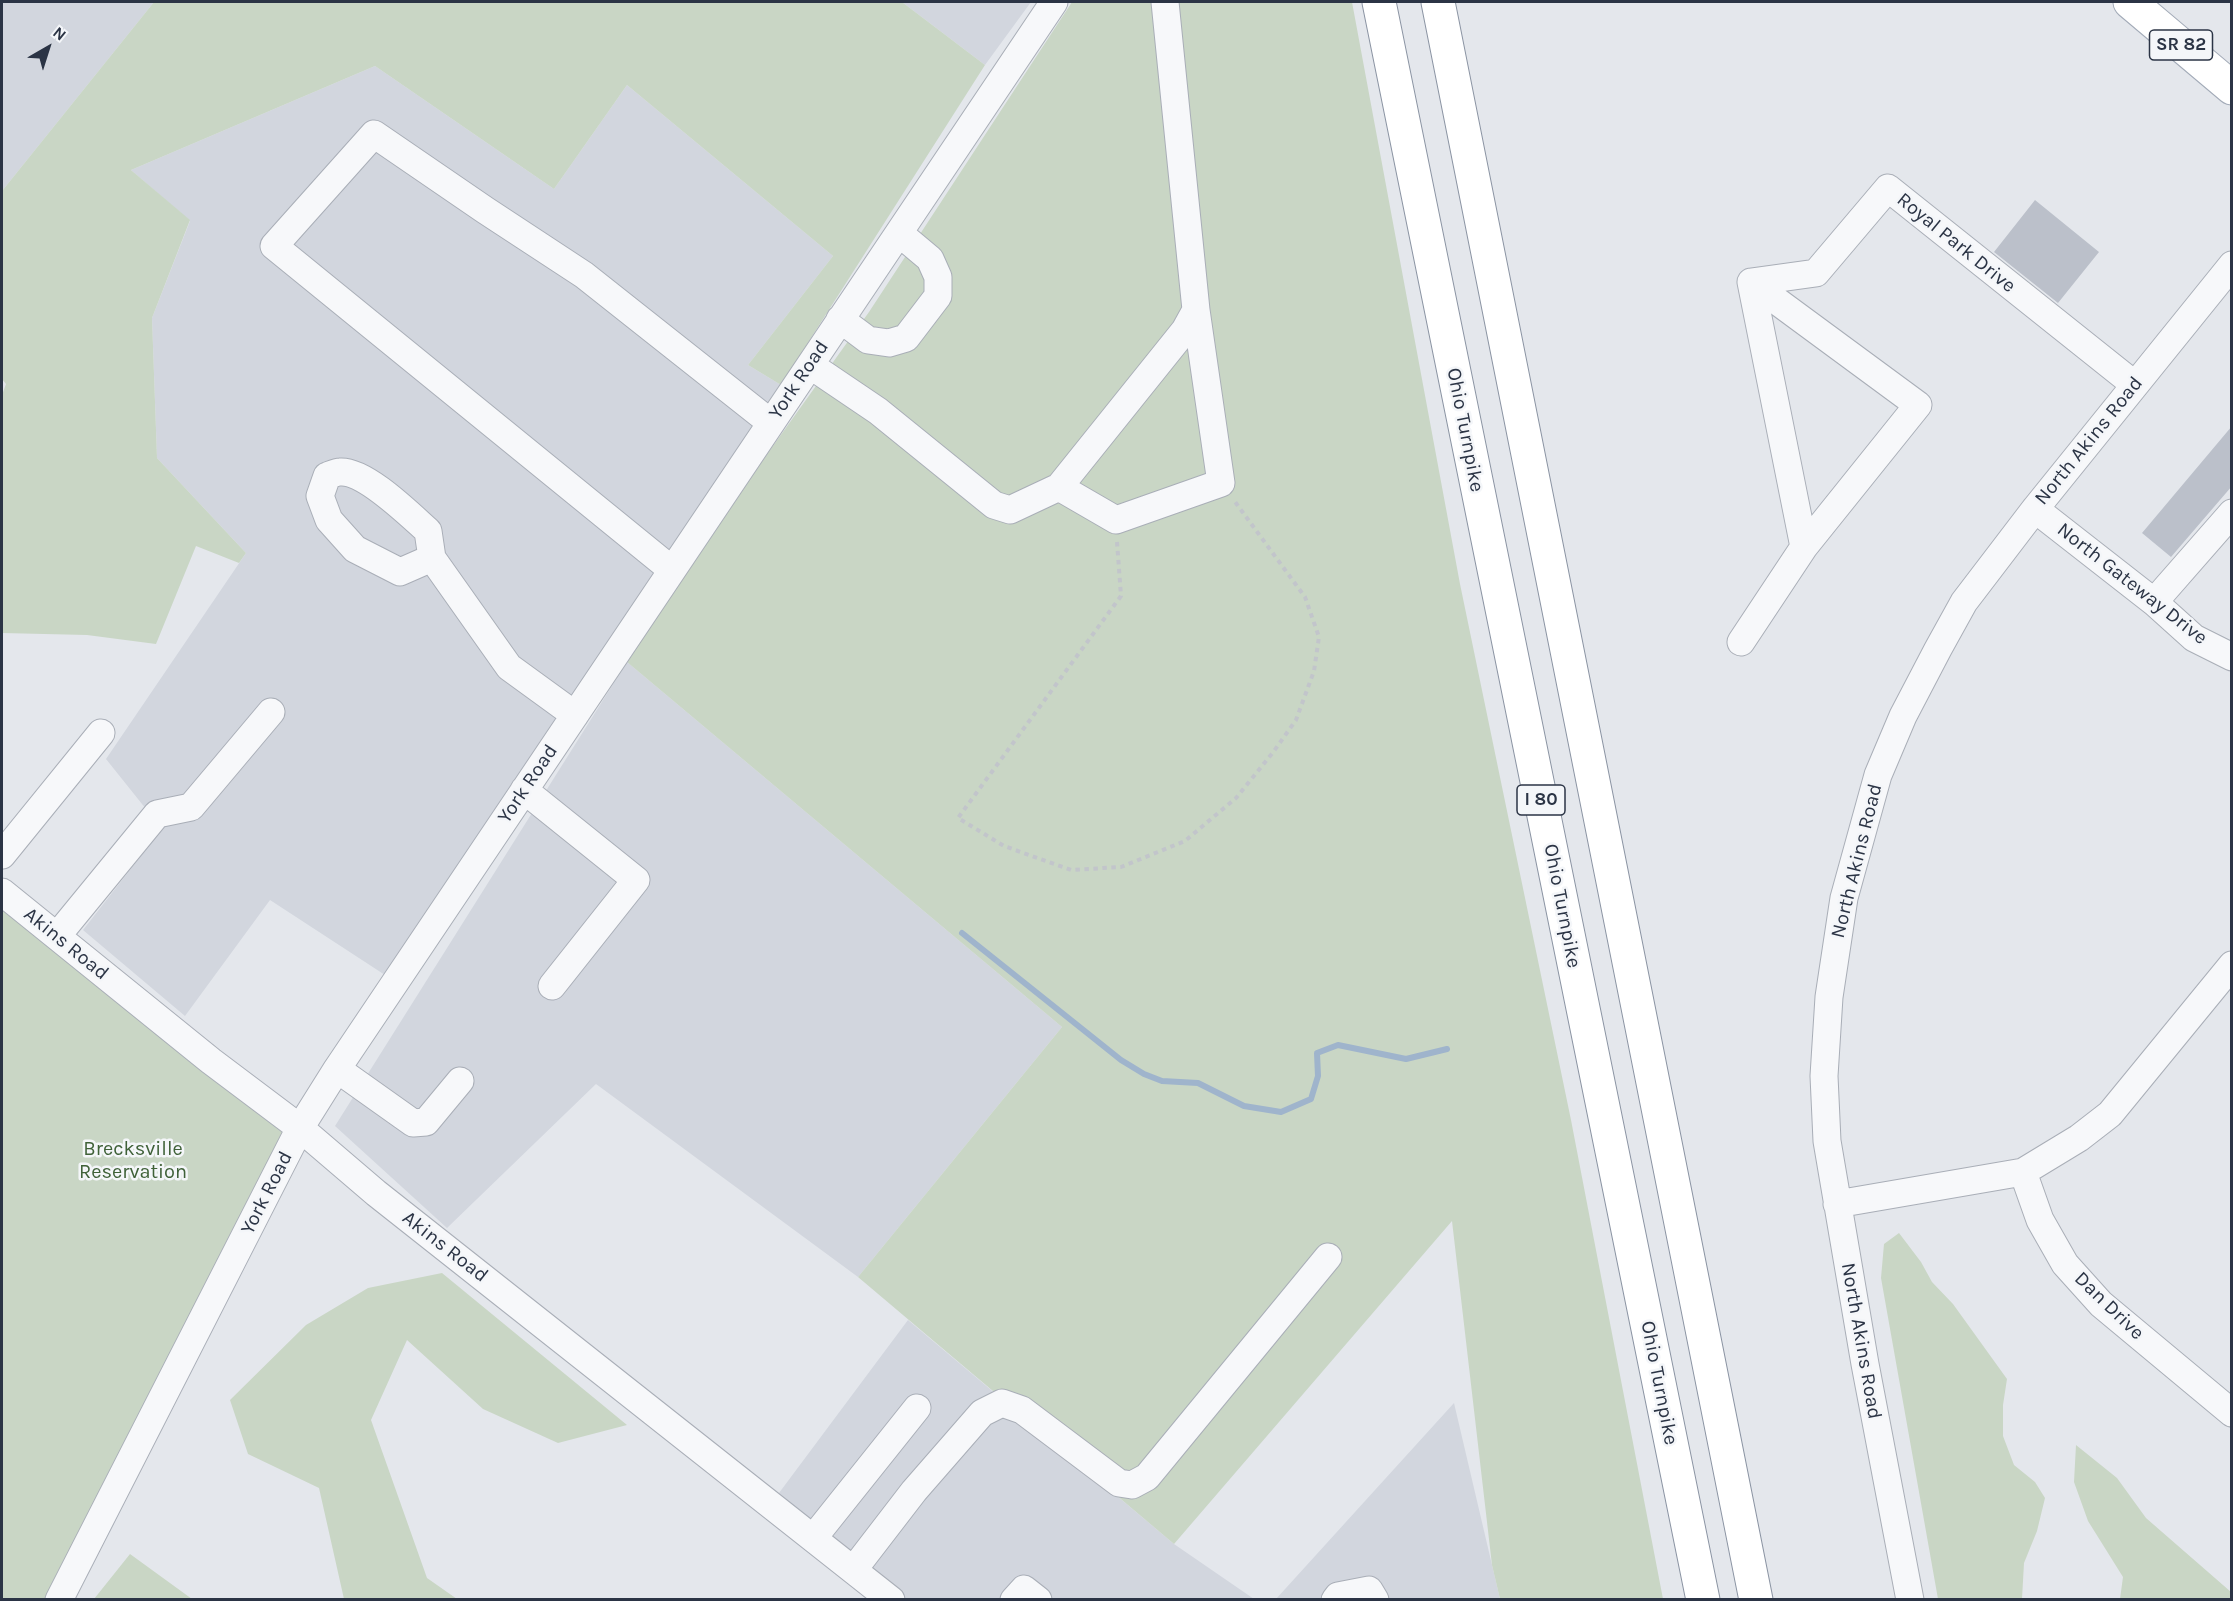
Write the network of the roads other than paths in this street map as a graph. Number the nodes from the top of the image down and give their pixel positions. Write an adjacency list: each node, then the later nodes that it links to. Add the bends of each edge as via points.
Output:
1 (1054, 2): 7 (street, York Road)
2 (1165, 2): 10 (street)
3 (1378, 2): 49 (main road, Ohio Turnpike / I 80)
4 (1438, 2): 50 (main road, I 80)
5 (2130, 2): 6 (main road, SR 82)
6 (2232, 88)
7 (898, 233): 11 (street, York Road); 11 (street, via 930,259 938,277 938,296 906,338 889,343 868,340)
8 (2232, 265): 13 (street, North Akins Road)
9 (1750, 282): 13 (street, Royal Park Drive, via 1816,273 1888,188); 18 (street); 18 (street, via 1918,405)
10 (1196, 310): 15 (street, via 1185,330); 15 (street, via 1221,483 1116,520)
11 (840, 319): 12 (street, York Road)
12 (810, 364): 14 (street, York Road); 15 (street, via 878,411 994,505 1010,510)
13 (2135, 385): 16 (street, North Akins Road)
14 (771, 423): 20 (street, York Road); 20 (street, via 584,275 374,134 274,246)
15 (1059, 487)
16 (2035, 508): 21 (street, North Gateway Drive); 37 (street, North Akins Road, via 1965,602 1903,716 1878,775 1844,898 1830,982 1824,1076 1827,1141)
17 (2232, 513): 21 (street)
18 (1804, 547): 22 (street)
19 (432, 558): 25 (street, via 509,667)
20 (672, 570): 25 (street, York Road)
21 (2154, 602): 23 (street, North Gateway Drive, via 2194,638)
22 (1741, 642)
23 (2232, 657)
24 (271, 712): 30 (street, via 191,807 157,814)
25 (575, 715): 27 (street, York Road)
26 (101, 734): 28 (street)
27 (524, 790): 32 (street, via 636,880); 33 (street, York Road)
28 (2, 855)
29 (2, 892): 30 (street, Akins Road)
30 (57, 936): 35 (street, Akins Road)
31 (2227, 979): 36 (street, via 2110,1114)
32 (552, 986)
33 (337, 1069): 34 (street, via 413,1123 426,1122); 35 (street, York Road)
34 (460, 1081)
35 (300, 1128): 41 (street, Akins Road); 43 (street, York Road)
36 (2023, 1172): 37 (street); 40 (street, Dan Drive, via 2040,1220 2065,1264 2101,1304)
37 (1837, 1204): 51 (street, North Akins Road)
38 (1328, 1257): 42 (street, via 1147,1478 1132,1485 1119,1483 1022,1410 1002,1403 982,1413 914,1491)
39 (917, 1408): 41 (street)
40 (2232, 1413)
41 (814, 1537): 42 (street, Akins Road)
42 (854, 1569): 44 (street, Akins Road)
43 (59, 1599)
44 (891, 1599)
45 (1014, 1599): 46 (street, via 1024,1589)
46 (1038, 1599)
47 (1335, 1599): 48 (street, via 1369,1590)
48 (1375, 1599)
49 (1702, 1599)
50 (1756, 1599)
51 (1910, 1599)

